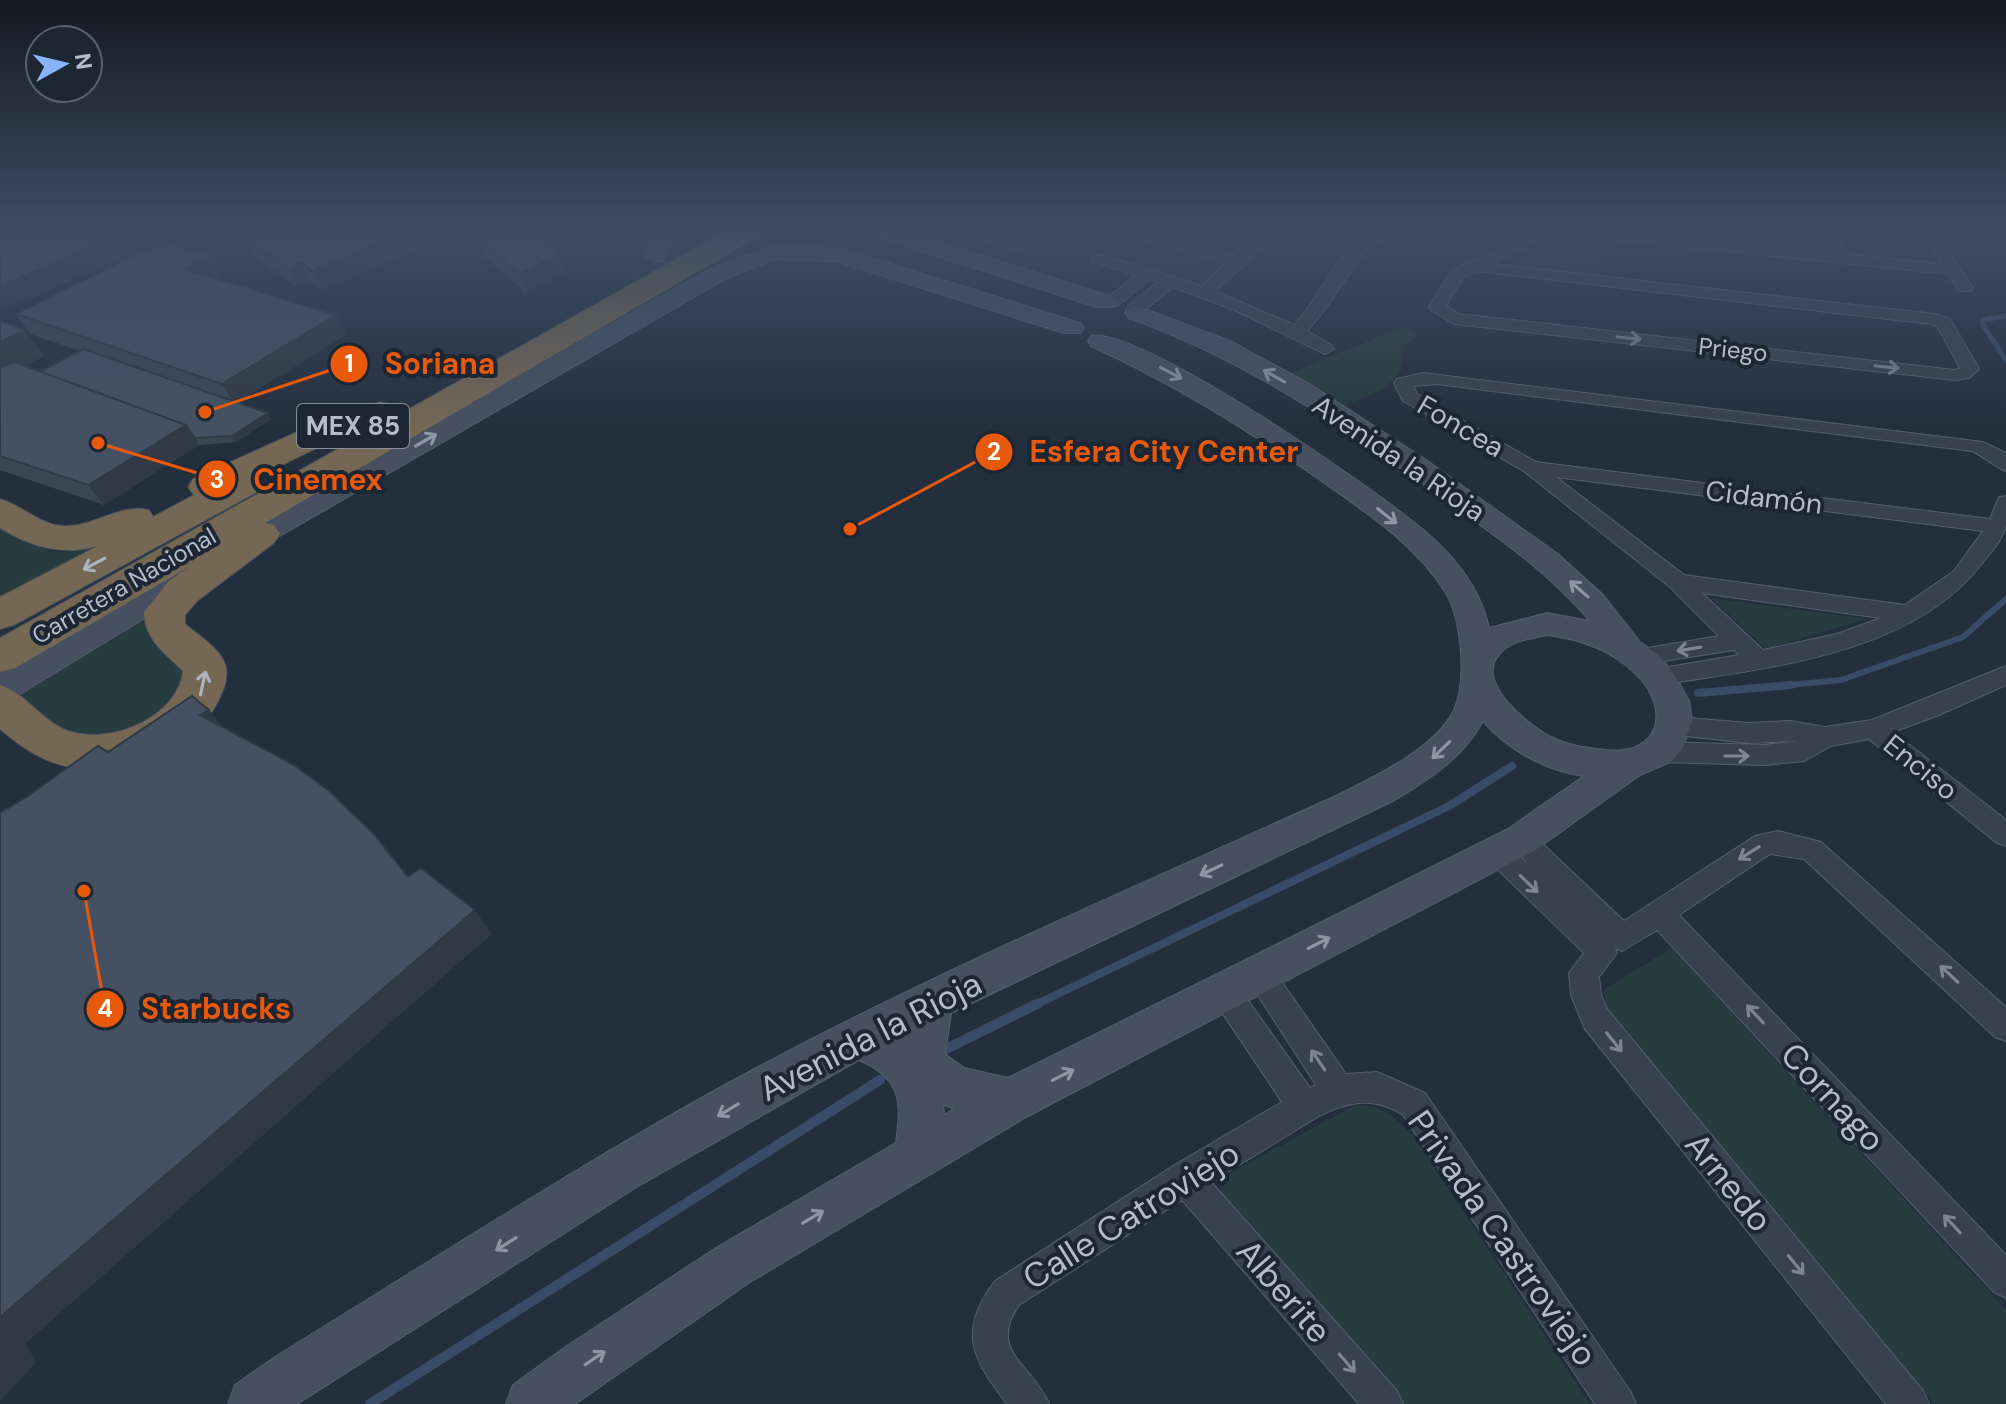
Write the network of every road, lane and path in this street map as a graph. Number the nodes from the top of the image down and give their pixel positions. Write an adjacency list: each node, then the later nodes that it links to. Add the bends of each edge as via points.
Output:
1 (574, 296): 17 (highway, Carretera Nacional / MEX 85)
2 (634, 296): 28 (highway, Carretera Nacional / MEX 85)
3 (679, 296): 23 (street, one-way to 3)
4 (967, 296): 13 (street)
5 (1084, 296): 12 (street, Avenida la Rioja)
6 (1131, 296): 12 (street)
7 (1143, 296): 12 (street)
8 (1216, 296): 14 (street)
9 (1326, 296): 14 (street)
10 (1442, 296): 11 (street, Priego, one-way to 11, via 1437,307 1454,319 1955,375 1970,369 1944,323 1935,319)
11 (1729, 296)
12 (1122, 307): 13 (street, via 1076,310 1069,321); 15 (street, via 1142,325 1133,336); 30 (street, Avenida la Rioja, one-way to 12, via 1584,593 1423,471 1280,379 1209,341)
13 (1072, 328): 15 (street, Avenida la Rioja)
14 (1297, 331): 16 (street)
15 (1100, 341): 31 (street, Avenida la Rioja, one-way to 31, via 1214,397 1407,531 1460,592 1473,621)
16 (1325, 349)
17 (380, 412): 21 (highway, via 114,529 56,538); 26 (highway, Carretera Nacional / MEX 85, one-way to 26)
18 (2006, 465): 19 (street, Foncea, via 1976,446 1437,379 1403,383 1409,397)
19 (1532, 468): 22 (street, Cidamón); 24 (street, Foncea)
20 (2006, 502): 22 (street)
21 (0, 511)
22 (1995, 526): 25 (street, via 1975,564)
23 (261, 534): 33 (street); 33 (highway, one-way to 23, via 53,744 89,753 135,746 162,733 182,718 207,678 205,666 165,629 164,612 183,591)
24 (1678, 582): 25 (street); 27 (street, Foncea)
25 (1912, 614): 29 (street, via 1862,633)
26 (0, 615)
27 (1739, 641): 29 (street, Foncea); 30 (street, one-way to 30)
28 (0, 657)
29 (1757, 659): 30 (street)
30 (1641, 661): 31 (street, via 1602,636 1547,624 1501,633 1485,645); 35 (street, via 1676,710)
31 (1477, 672): 35 (street, via 1487,705 1533,746 1597,766); 41 (street, Avenida la Rioja, one-way to 41, via 1470,714 1433,759)
32 (2006, 675): 34 (street, Enciso)
33 (7, 705)
34 (1873, 729): 35 (street, via 1825,737 1804,751 1764,755); 36 (street, Enciso)
35 (1654, 748): 37 (street)
36 (2006, 835)
37 (1509, 846): 39 (street); 40 (street, one-way to 37)
38 (1659, 913): 39 (street, Arnedo); 42 (street, Arnedo, one-way to 38, via 1822,856 1797,845 1764,844); 50 (street, Cornago, one-way to 38)
39 (1612, 946): 56 (street, Arnedo, one-way to 56, via 1584,973 1596,1019)
40 (1242, 983): 45 (street, one-way to 40); 46 (street, one-way to 40); 47 (street)
41 (933, 1001): 43 (street, Avenida la Rioja); 46 (street, via 923,1054 931,1070 967,1093)
42 (2006, 1027)
43 (859, 1039): 48 (street, via 889,1050 909,1066 920,1089 923,1118); 51 (street, Avenida la Rioja, one-way to 51, via 759,1091 609,1181)
44 (1377, 1087): 45 (street, Calle Catroviejo); 55 (street, Privada Castroviejo, via 1414,1104)
45 (1339, 1091): 47 (street, Calle Catroviejo)
46 (1010, 1101): 48 (street)
47 (1305, 1108): 49 (street, Calle Catroviejo)
48 (917, 1155): 52 (street, one-way to 48, via 733,1265)
49 (1185, 1178): 53 (street, Calle Catroviejo, via 1007,1293 993,1309 988,1345); 54 (street, Alberite, one-way to 54)
50 (2006, 1280)
51 (254, 1404)
52 (532, 1404)
53 (1030, 1404)
54 (1384, 1404)
55 (1617, 1404)
56 (1910, 1404)

